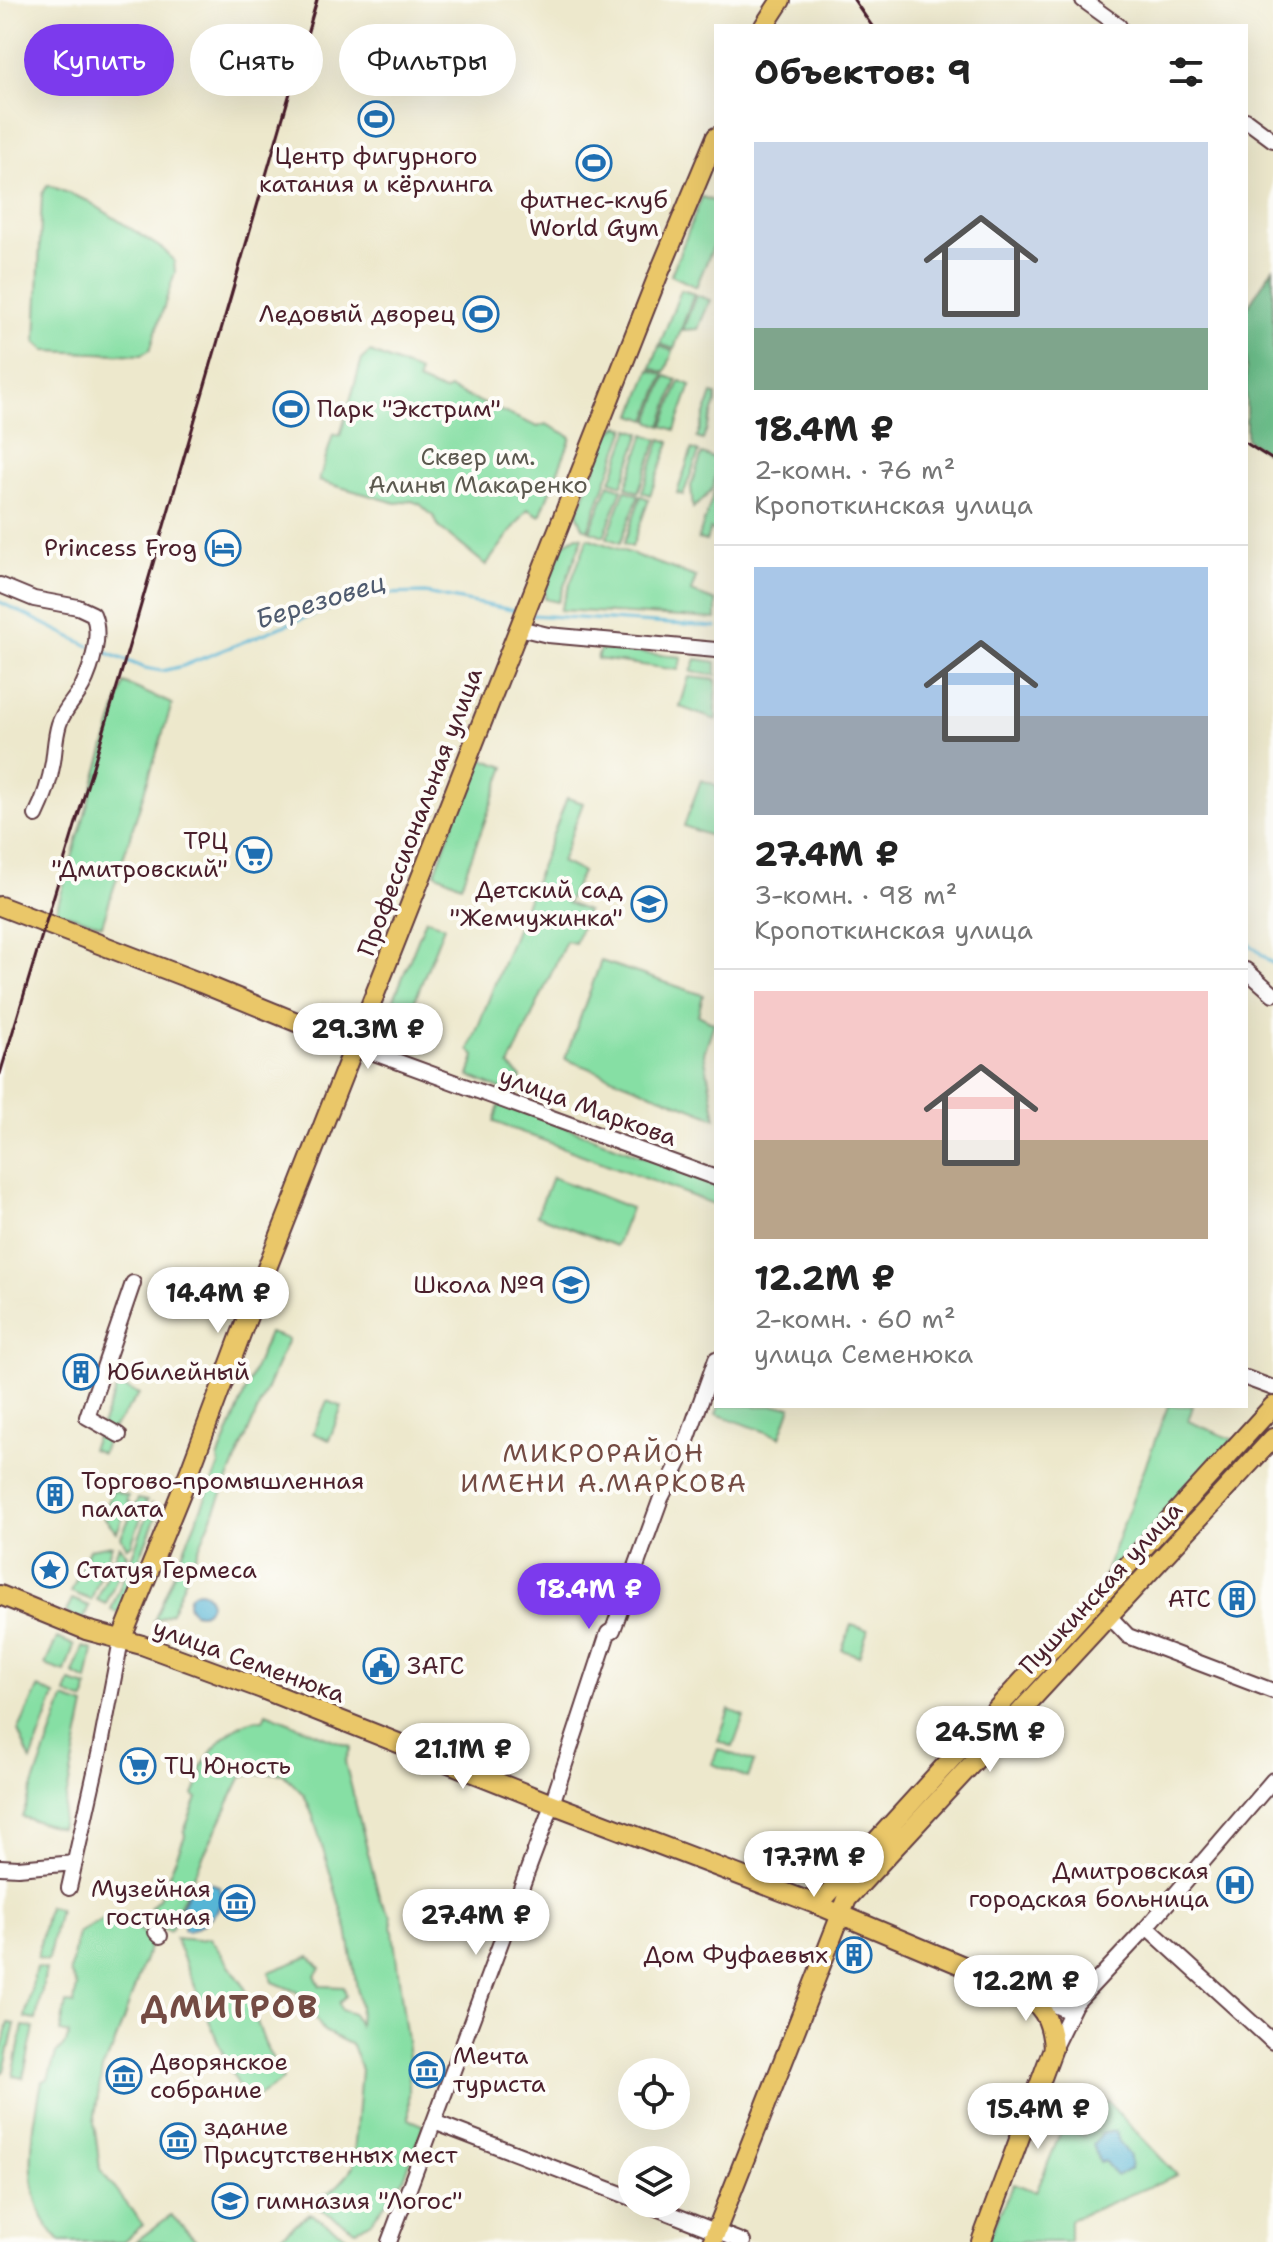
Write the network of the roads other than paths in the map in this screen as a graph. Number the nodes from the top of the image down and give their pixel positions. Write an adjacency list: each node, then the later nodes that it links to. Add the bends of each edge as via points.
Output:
1 (781, 0): 3 (main road)
2 (1083, 0): 4 (street)
3 (765, 24)
4 (1116, 24)
5 (1248, 121): 6 (street)
6 (1273, 140)
7 (714, 142): 9 (main road, Профессиональная улица)
8 (0, 585): 11 (street, via 34,599 78,607 93,614 97,623 96,649 82,687 65,709)
9 (523, 618): 10 (street, via 548,635); 15 (main road, Профессиональная улица)
10 (714, 650)
11 (36, 815)
12 (0, 906): 15 (main road)
13 (1248, 972): 14 (street)
14 (1273, 994)
15 (355, 1046): 16 (street, улица Маркова); 28 (main road, Профессиональная улица)
16 (714, 1177)
17 (133, 1283): 22 (street, via 87,1417)
18 (714, 1365): 31 (street, via 608,1633)
19 (1248, 1379): 20 (street)
20 (1273, 1388)
21 (1273, 1406): 24 (main road, Пушкинская улица)
22 (119, 1435)
23 (1273, 1438): 25 (main road, Пушкинская улица)
24 (1193, 1494): 25 (main road, Пушкинская улица); 34 (main road, Пушкинская улица)
25 (1208, 1508): 27 (main road, Пушкинская улица)
26 (0, 1595): 28 (main road, улица Семенюка)
27 (1108, 1615): 29 (street, via 1128,1636); 37 (main road, Пушкинская улица, via 847,1899)
28 (121, 1640): 31 (main road, улица Семенюка, via 262,1689); 32 (street)
29 (1273, 1691)
30 (1273, 1780): 38 (street)
31 (552, 1804): 36 (main road, улица Семенюка); 43 (street)
32 (75, 1863): 33 (street); 35 (street)
33 (0, 1867)
34 (839, 1882): 36 (main road, Пушкинская улица); 37 (main road, Пушкинская улица, via 835,1900)
35 (69, 1888)
36 (818, 1905): 37 (main road, улица Семенюка)
37 (840, 1915): 39 (main road, улица Семенюка); 46 (main road, Пушкинская улица)
38 (1147, 1927): 40 (street); 41 (street)
39 (1016, 1988): 40 (street, улица Семенюка); 42 (main road, улица Семенюка, via 1052,2025)
40 (1070, 2012): 42 (street)
41 (1273, 2042)
42 (1053, 2048): 49 (main road)
43 (434, 2122): 44 (street); 47 (street)
44 (618, 2193)
45 (676, 2218): 46 (street)
46 (714, 2236): 48 (street)
47 (389, 2242)
48 (743, 2242)
49 (981, 2242)

